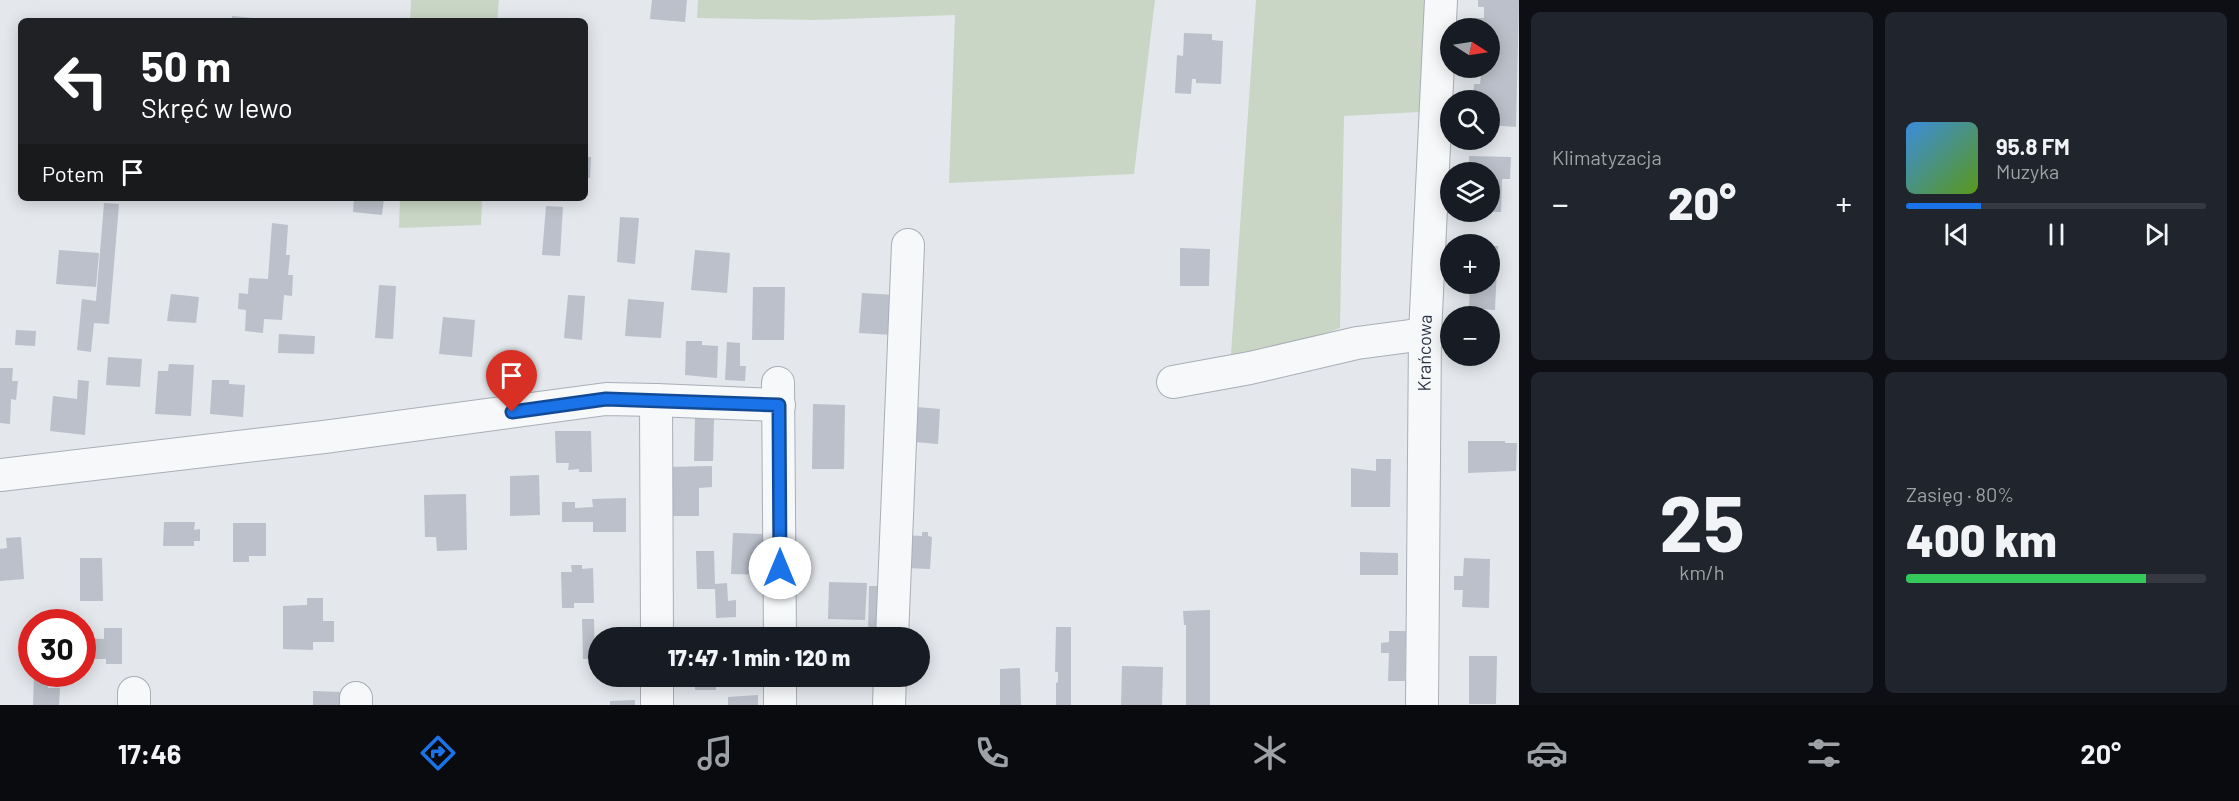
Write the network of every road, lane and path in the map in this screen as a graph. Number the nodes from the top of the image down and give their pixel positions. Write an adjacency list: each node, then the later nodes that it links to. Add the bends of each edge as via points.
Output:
1 (1441, 0): 3 (street, Krańcowa)
2 (908, 245): 9 (street)
3 (1425, 334): 4 (street, via 1357,343); 16 (street, Krańcowa)
4 (1173, 382)
5 (656, 400): 6 (street, via 606,399); 7 (street); 8 (street, via 779,394)
6 (0, 475)
7 (657, 627)
8 (780, 627)
9 (892, 627)
10 (657, 687): 13 (street)
11 (780, 687): 14 (street)
12 (890, 687): 15 (street)
13 (657, 705)
14 (780, 705)
15 (889, 705)
16 (1422, 705)

